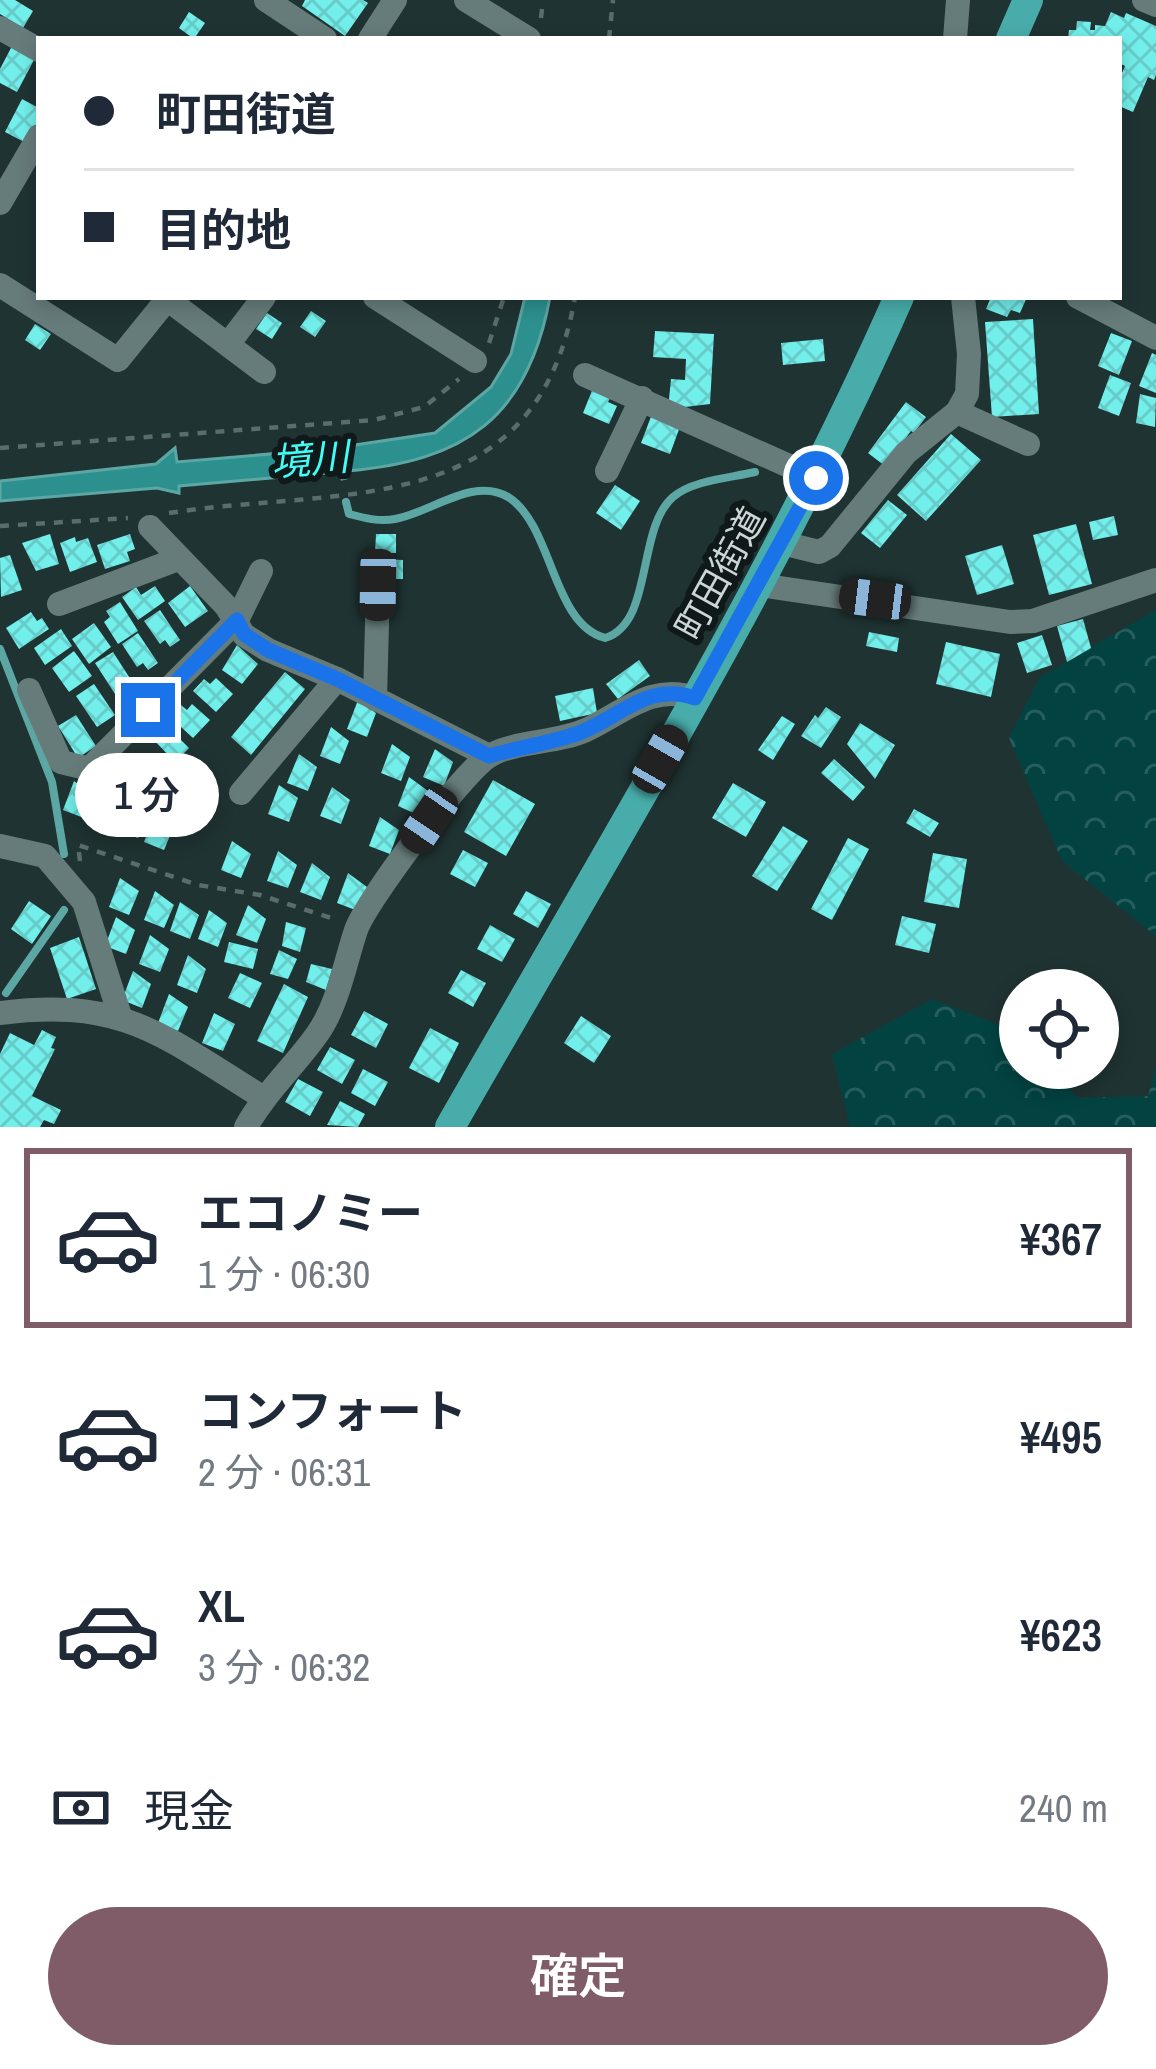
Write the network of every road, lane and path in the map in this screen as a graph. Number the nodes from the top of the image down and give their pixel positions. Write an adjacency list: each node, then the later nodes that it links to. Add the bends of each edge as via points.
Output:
1 (266, 0): 10 (street)
2 (395, 0): 11 (street)
3 (466, 0): 12 (street)
4 (614, 0): 13 (path)
5 (958, 0): 14 (street)
6 (1028, 0): 15 (main road)
7 (1144, 0): 8 (street)
8 (1156, 5)
9 (0, 28): 16 (street)
10 (320, 36)
11 (372, 36)
12 (524, 36)
13 (608, 36)
14 (955, 36)
15 (1012, 36)
16 (36, 48)
17 (36, 141): 18 (street)
18 (0, 203)
19 (0, 285): 20 (street, via 118,360)
20 (166, 300)
21 (171, 300): 30 (street)
22 (262, 300): 30 (street)
23 (380, 300): 31 (street)
24 (503, 300): 31 (path)
25 (573, 300): 40 (path, via 544,391 473,460 378,492)
26 (897, 300): 39 (main road, 町田街道)
27 (963, 300): 35 (street, via 967,394)
28 (1084, 300): 29 (street)
29 (1156, 338)
30 (229, 343): 32 (street)
31 (475, 361): 37 (path, via 424,407 374,420)
32 (264, 371)
33 (585, 374): 34 (street)
34 (641, 398): 38 (street); 39 (street)
35 (957, 412): 36 (street); 42 (street, via 905,453 830,546 819,552)
36 (1028, 444)
37 (0, 448)
38 (608, 471)
39 (816, 478): 42 (main road, 町田街道)
40 (147, 519): 41 (path); 43 (street)
41 (0, 526)
42 (782, 543): 47 (main road, 町田街道)
43 (178, 559): 48 (street); 49 (street)
44 (262, 571): 49 (street)
45 (1156, 580): 47 (street, via 1010,622)
46 (378, 585): 53 (street)
47 (759, 585): 52 (main road, 町田街道)
48 (59, 604)
49 (237, 620): 50 (street, via 268,650); 55 (street)
50 (337, 679): 53 (street); 57 (street)
51 (29, 690): 55 (street, via 61,762)
52 (695, 698): 54 (street, via 641,698 575,735); 65 (main road, 町田街道)
53 (375, 699): 54 (street)
54 (489, 756): 60 (street, via 429,820)
55 (89, 769): 56 (street)
56 (116, 775)
57 (241, 793)
58 (0, 845): 59 (street, via 45,856)
59 (84, 902): 60 (path, via 78,845); 62 (street)
60 (357, 926): 63 (street, via 320,1030)
61 (0, 1013): 62 (street, via 44,1007)
62 (120, 1016): 63 (street)
63 (262, 1097): 64 (street)
64 (246, 1127)
65 (450, 1127)

